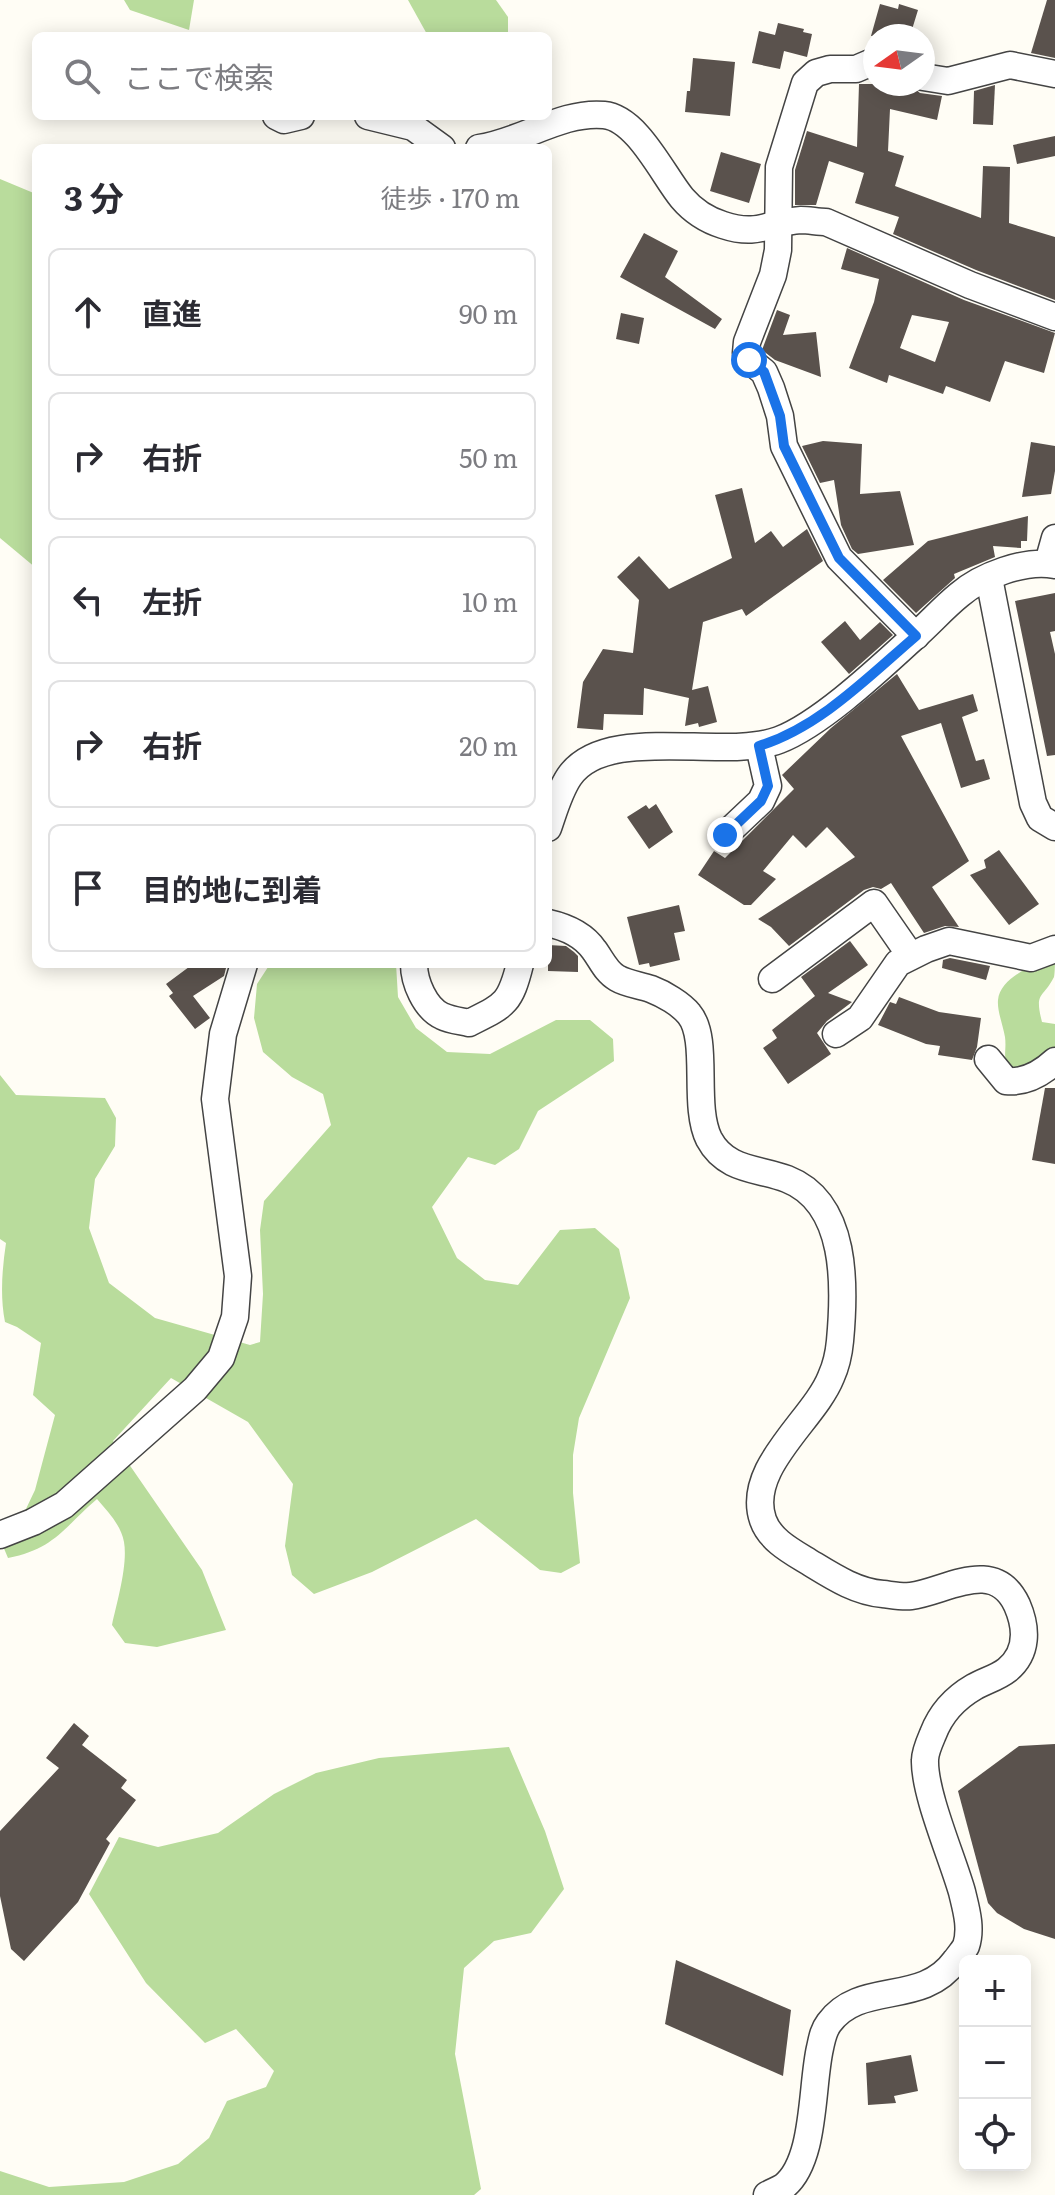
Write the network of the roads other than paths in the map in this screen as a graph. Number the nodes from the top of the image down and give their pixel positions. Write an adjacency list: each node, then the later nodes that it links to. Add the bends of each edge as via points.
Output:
1 (863, 66): 7 (street, via 816,73 805,83 779,167)
2 (1055, 74): 3 (street, via 1010,65 948,81)
3 (935, 79)
4 (384, 120): 5 (street, via 413,127)
5 (436, 144)
6 (495, 144): 7 (street, via 560,121 608,115 638,135 698,213 749,231)
7 (779, 224): 8 (street, via 826,222); 11 (street, via 773,275 746,353 764,372 784,446 839,558)
8 (1055, 317)
9 (1053, 555): 10 (street)
10 (989, 578): 11 (street, via 961,593); 14 (street, via 1033,803 1040,818)
11 (916, 636): 12 (street, via 800,730)
12 (759, 746): 13 (street, via 622,748 590,758 570,775); 15 (street, via 768,786 761,801)
13 (552, 818)
14 (1055, 827)
15 (725, 835)
16 (552, 924): 27 (street, via 590,944 614,977 655,990 691,1016 698,1037 700,1112 710,1141 727,1161 789,1180 812,1196 838,1240 840,1344 831,1379 766,1475 758,1500 764,1525 781,1545 842,1582 876,1594 911,1596 972,1578 996,1584 1014,1598 1025,1626 1022,1653 1006,1671 948,1707 925,1758 968,1917 965,1947 950,1969 926,1986 864,1998 841,2008 824,2028 806,2148 785,2186)
17 (1055, 949): 18 (street, via 1031,958 949,941)
18 (910, 955): 22 (street, via 874,903); 23 (street, via 898,963 860,1018)
19 (243, 968): 26 (street, via 223,1034 215,1099 238,1276 235,1317 221,1358 195,1389 64,1505)
20 (414, 968): 21 (street, via 425,1002 440,1016 469,1023 495,1011 513,994)
21 (519, 968)
22 (772, 979)
23 (836, 1034)
24 (988, 1059): 25 (street, via 1006,1081 1016,1082 1039,1075)
25 (1055, 1061)
26 (0, 1535)
27 (767, 2195)

